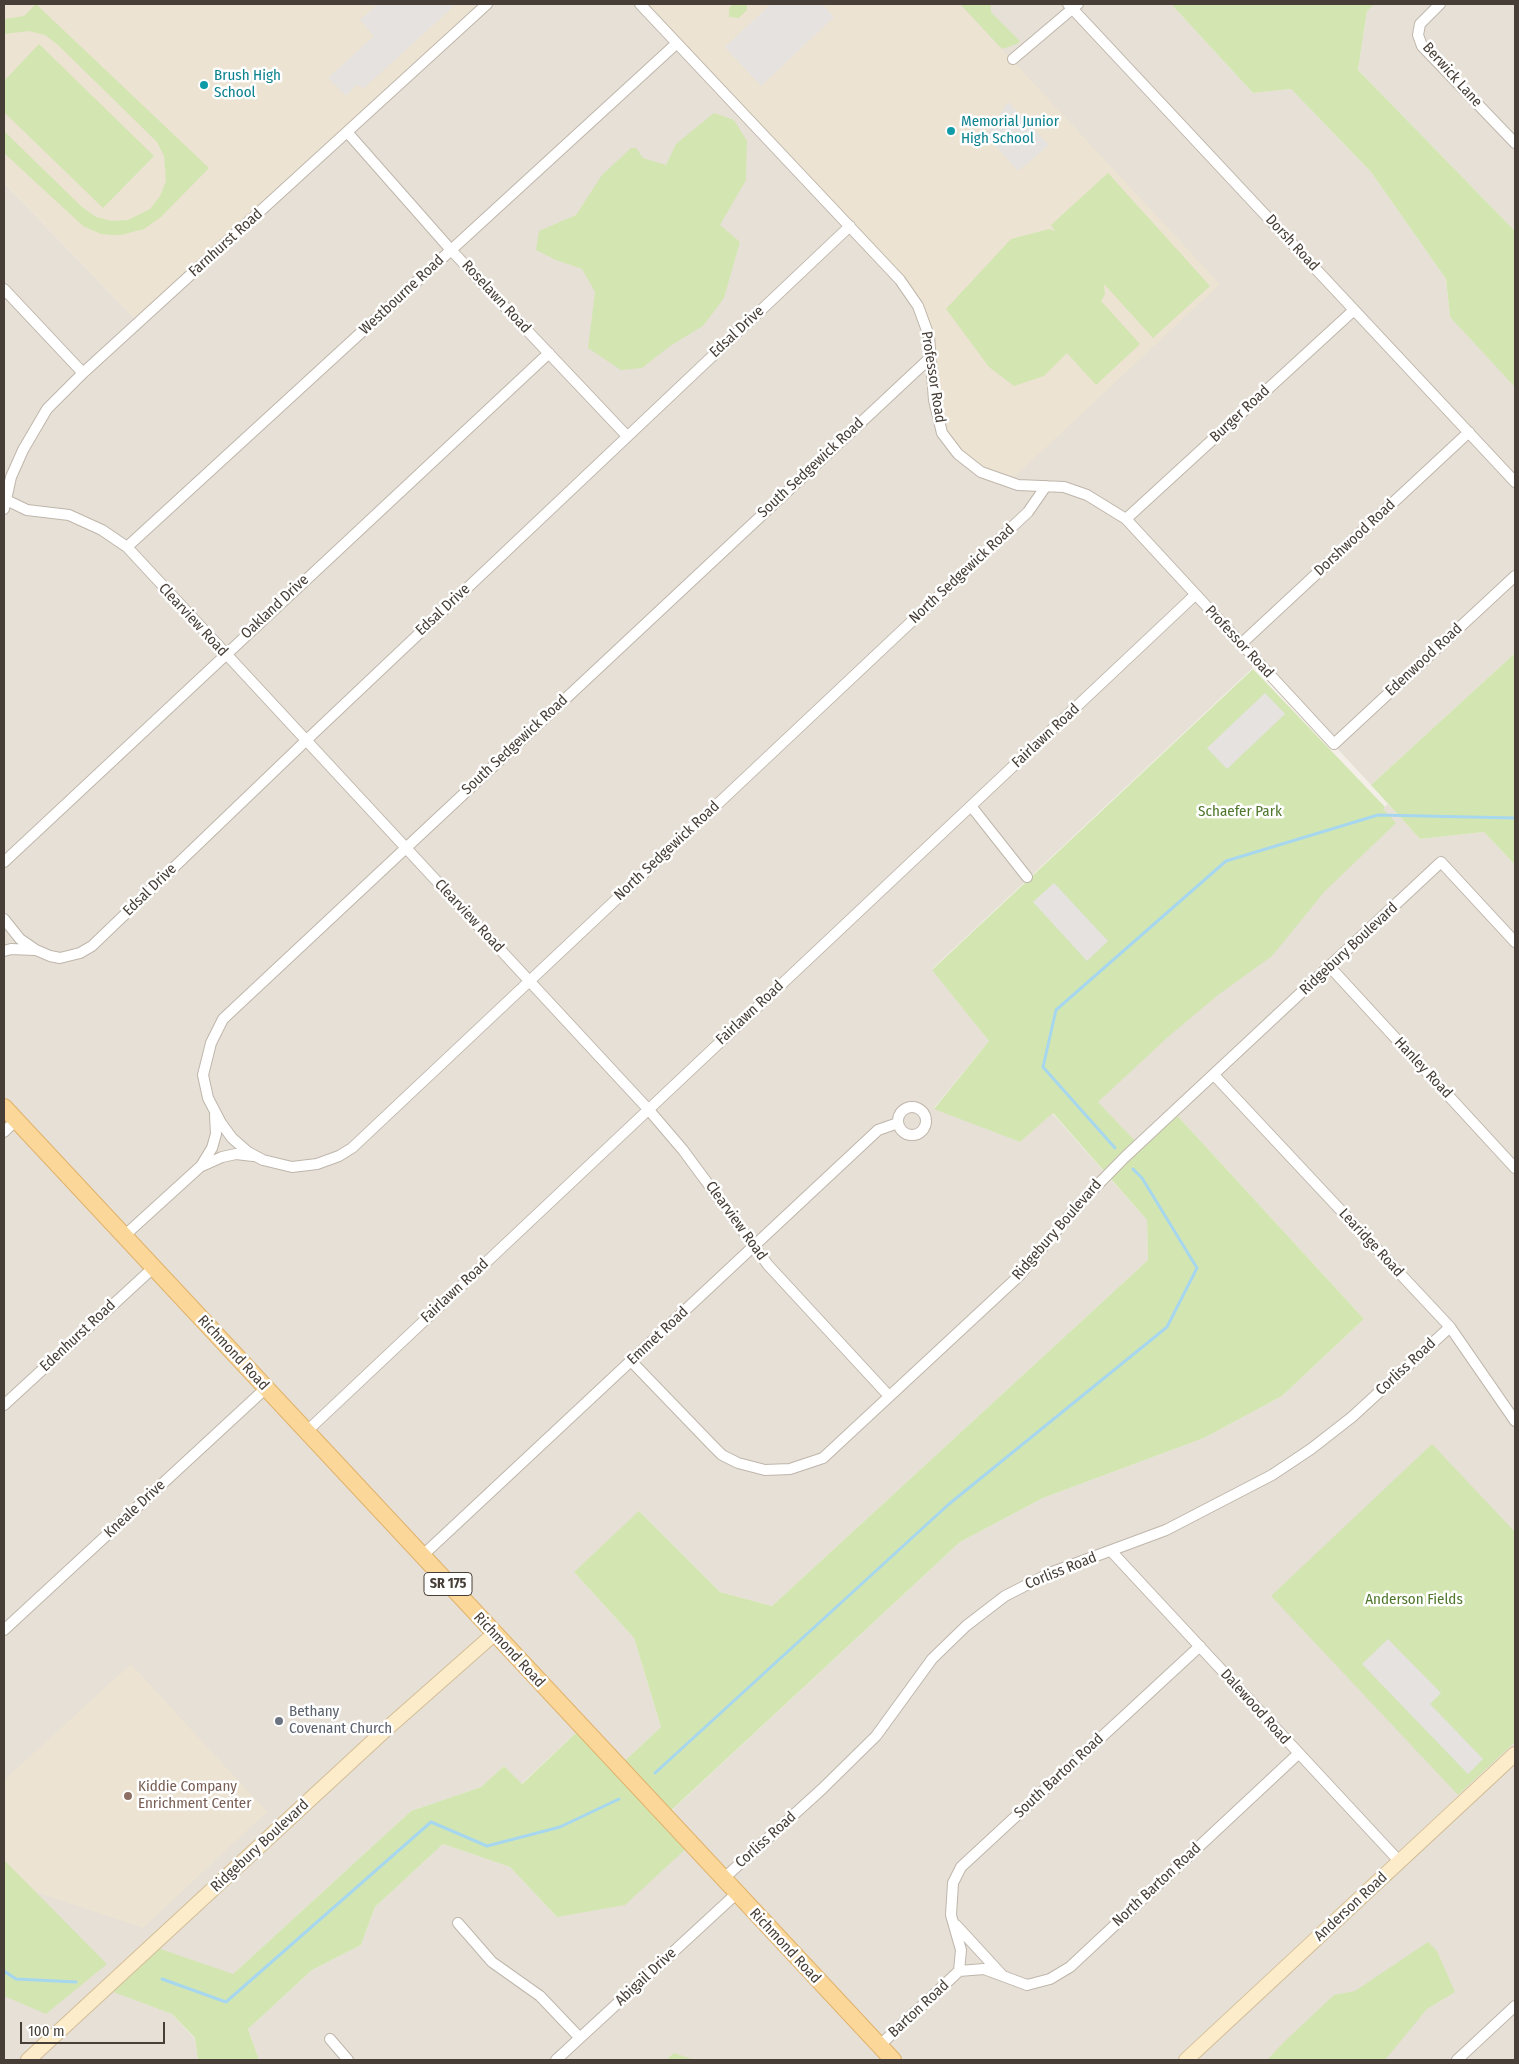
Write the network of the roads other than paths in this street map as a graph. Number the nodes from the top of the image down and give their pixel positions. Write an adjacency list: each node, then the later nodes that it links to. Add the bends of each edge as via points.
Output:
1 (487, 4): 7 (street, Farnhurst Road)
2 (640, 4): 5 (street, Professor Road)
3 (1440, 4): 8 (street, Berwick Lane, via 1420,24 1418,35 1422,46)
4 (1073, 5): 6 (street); 12 (street, Dorsh Road)
5 (677, 43): 9 (street, Professor Road); 10 (street, Westbourne Road)
6 (1013, 59)
7 (347, 132): 10 (street, Roselawn Road); 15 (street, Farnhurst Road)
8 (1515, 143)
9 (850, 226): 14 (street, Professor Road, via 900,280 918,306 929,336); 17 (street, Edsal Drive)
10 (451, 250): 13 (street, Roselawn Road); 24 (street, Westbourne Road)
11 (4, 289): 15 (street)
12 (1354, 310): 16 (street, Dorsh Road); 23 (street, Burger Road)
13 (549, 353): 17 (street, Roselawn Road); 28 (street, Oakland Drive)
14 (931, 357): 21 (street, Professor Road, via 934,400 942,432 958,454 981,472 1018,485); 32 (street, South Sedgewick Road)
15 (83, 372): 22 (street, Farnhurst Road, via 42,417 11,477)
16 (1469, 432): 19 (street, Dorsh Road); 27 (street, Dorshwood Road)
17 (627, 436): 29 (street, Edsal Drive)
18 (1515, 466): 19 (street)
19 (1507, 473): 20 (street, Dorsh Road)
20 (1515, 482)
21 (1046, 486): 23 (street, Professor Road, via 1064,487 1087,495); 40 (street, North Sedgewick Road, via 1028,512)
22 (5, 503): 24 (street, Clearview Road, via 27,510 69,515 102,530)
23 (1126, 519): 26 (street, Professor Road)
24 (127, 547): 28 (street, Clearview Road)
25 (1515, 576): 30 (street, Edenwood Road)
26 (1195, 595): 27 (street, Professor Road); 31 (street, Fairlawn Road)
27 (1241, 644): 30 (street, Professor Road)
28 (224, 654): 29 (street, Clearview Road); 33 (street, Oakland Drive)
29 (305, 741): 32 (street, Clearview Road); 37 (street, Edsal Drive, via 92,946 60,958)
30 (1334, 744)
31 (971, 806): 34 (street); 43 (street, Fairlawn Road)
32 (406, 848): 40 (street, Clearview Road); 44 (street, South Sedgewick Road, via 224,1019 211,1043 203,1076)
33 (4, 862)
34 (1027, 877)
35 (4, 919): 37 (street, Edsal Drive, via 25,943)
36 (1515, 942): 39 (street, Ridgebury Boulevard, via 1441,862)
37 (36, 950): 38 (street)
38 (4, 951)
39 (1330, 967): 41 (street, Ridgebury Boulevard); 50 (street, Hanley Road)
40 (529, 981): 43 (street, Clearview Road); 48 (street, North Sedgewick Road, via 352,1148 317,1164 292,1167)
41 (1214, 1074): 54 (street, Learidge Road); 57 (street, Ridgebury Boulevard, via 1095,1186 1020,1275)
42 (4, 1107): 45 (main road, Richmond Road / SR 175)
43 (648, 1109): 52 (street, Clearview Road, via 683,1150); 60 (street, Fairlawn Road)
44 (215, 1112): 48 (street, South Sedgewick Road, via 232,1138); 49 (street, via 216,1134)
45 (16, 1120): 47 (street); 51 (main road, Richmond Road / SR 175)
46 (898, 1123): 52 (street, Emmet Road, via 878,1130)
47 (4, 1132)
48 (259, 1158): 49 (street, via 236,1154)
49 (201, 1166): 51 (street)
50 (1515, 1168)
51 (124, 1236): 53 (main road, Richmond Road / SR 175)
52 (754, 1246): 55 (street, Emmet Road); 57 (street, Clearview Road)
53 (153, 1268): 56 (main road, Richmond Road / SR 175); 58 (street, Edenhurst Road)
54 (1450, 1327): 59 (street, Learidge Road); 61 (street, Corliss Road, via 1352,1417 1272,1475 1166,1530)
55 (632, 1362): 57 (street, Ridgebury Boulevard, via 722,1455 764,1470 790,1469 823,1458); 62 (street, Emmet Road)
56 (266, 1388): 60 (main road, Richmond Road / SR 175); 63 (street, Kneale Drive)
57 (889, 1396)
58 (4, 1405)
59 (1515, 1421)
60 (306, 1432): 62 (main road, Richmond Road / SR 175)
61 (1111, 1551): 65 (street, Dalewood Road); 69 (street, Corliss Road, via 1050,1573 1005,1596 966,1626 932,1659 876,1736)
62 (422, 1556): 64 (main road, Richmond Road / SR 175)
63 (4, 1630)
64 (494, 1634): 69 (main road, Richmond Road / SR 175); 79 (street, Ridgebury Boulevard, via 376,1738)
65 (1200, 1646): 66 (street, Dalewood Road); 71 (street, South Barton Road, via 961,1867 953,1883)
66 (1298, 1754): 68 (street, Dalewood Road); 74 (street, North Barton Road, via 1070,1967 1050,1980 1027,1985)
67 (1515, 1754): 68 (street, Anderson Road)
68 (1400, 1862): 83 (street, Anderson Road)
69 (722, 1880): 70 (main road, Richmond Road / SR 175)
70 (736, 1894): 76 (street, Abigail Drive); 78 (main road, Richmond Road / SR 175)
71 (954, 1922): 73 (street, South Barton Road, via 961,1950); 74 (street, North Barton Road)
72 (458, 1923): 76 (street, via 492,1962 540,1996)
73 (959, 1971): 74 (street, North Barton Road, via 984,1969); 78 (street, Barton Road)
74 (1003, 1976)
75 (1515, 2006): 84 (street)
76 (580, 2038): 81 (street, Abigail Drive)
77 (330, 2039): 80 (street)
78 (879, 2046): 82 (main road, Richmond Road / SR 175)
79 (28, 2060)
80 (348, 2060)
81 (556, 2060)
82 (893, 2060)
83 (1186, 2060)
84 (1457, 2060)

